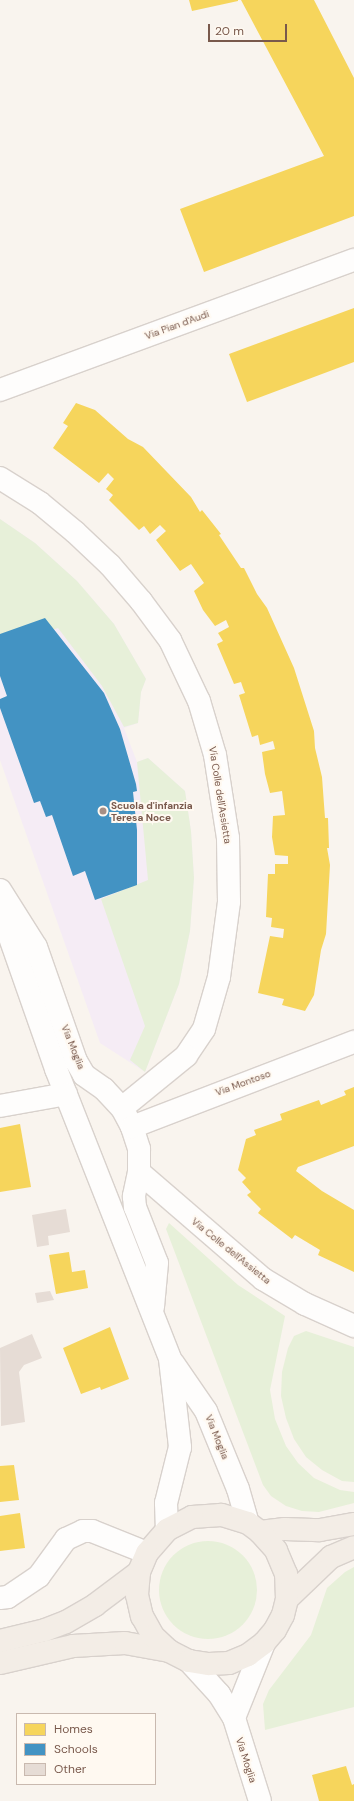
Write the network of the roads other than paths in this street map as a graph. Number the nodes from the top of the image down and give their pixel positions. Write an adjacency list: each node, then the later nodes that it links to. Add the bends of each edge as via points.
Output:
1 (354, 260): 2 (street, Via Pian d'Audi)
2 (0, 390)
3 (0, 478): 10 (street, Via Colle dell'Assietta, via 40,503 75,532 110,565 141,601 170,640 199,701 216,755 228,838 229,902 219,977 204,1029 186,1056)
4 (0, 890): 10 (street, Via Moglia, via 36,947 76,1062 84,1075 104,1089)
5 (0, 909): 6 (street, Via Moglia)
6 (7, 953): 8 (street, Via Moglia)
7 (354, 1042): 10 (street, Via Montoso)
8 (66, 1094): 9 (street); 12 (street, Via Moglia)
9 (0, 1106)
10 (127, 1117): 11 (street, Via Moglia, via 139,1149)
11 (139, 1172): 12 (street, Via Moglia, via 134,1196 135,1207 157,1263); 13 (street, Via Colle dell'Assietta, via 263,1279 305,1304)
12 (152, 1313): 14 (street, Via Moglia)
13 (354, 1326)
14 (170, 1359): 16 (street, Via Moglia, via 206,1411); 17 (street, Via Moglia, via 180,1447 166,1503)
15 (354, 1524): 16 (main road, via 320,1530)
16 (254, 1528): 17 (main road, via 221,1515 192,1517); 21 (main road, via 276,1550 286,1574)
17 (167, 1530): 19 (main road)
18 (354, 1547): 21 (main road, via 332,1558)
19 (143, 1563): 20 (street, via 92,1531 83,1531 66,1539 39,1576 8,1597); 22 (main road, via 95,1605 66,1622); 24 (main road, via 137,1595 142,1616 153,1636)
20 (0, 1598)
21 (287, 1599): 23 (main road, via 283,1615)
22 (0, 1641)
23 (264, 1643): 25 (main road, via 248,1655 229,1662 209,1664); 27 (street)
24 (169, 1651): 25 (main road); 26 (main road, via 125,1643 72,1646)
25 (189, 1661): 27 (street, Via Moglia, via 219,1694)
26 (0, 1663)
27 (234, 1718): 28 (street, Via Moglia)
28 (260, 1801)

